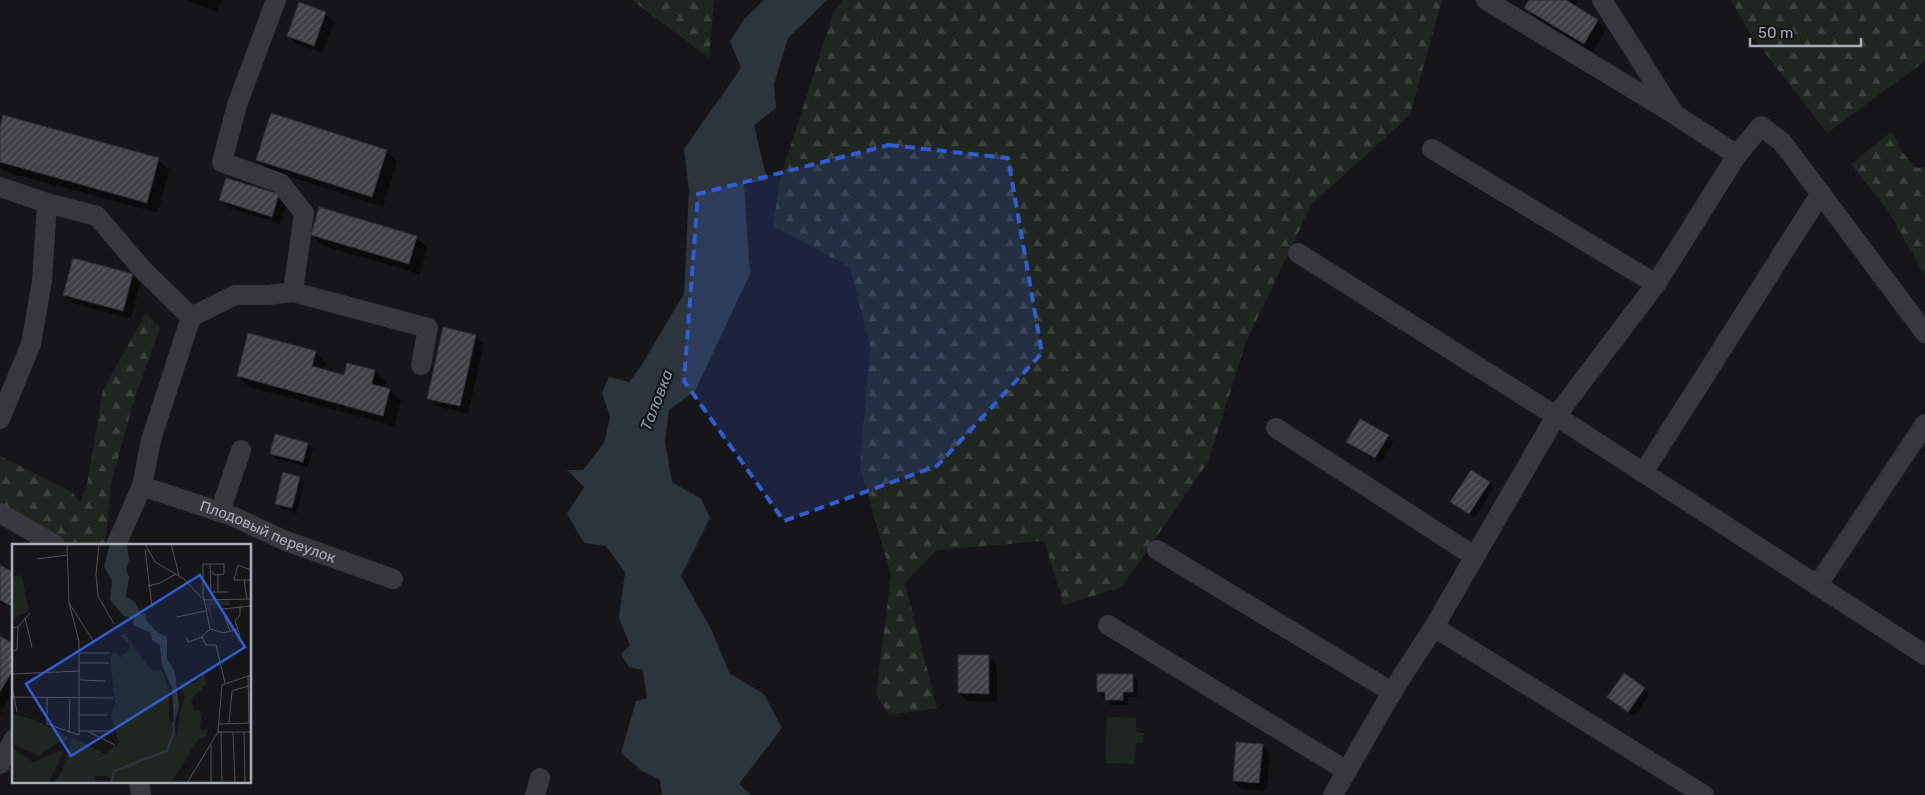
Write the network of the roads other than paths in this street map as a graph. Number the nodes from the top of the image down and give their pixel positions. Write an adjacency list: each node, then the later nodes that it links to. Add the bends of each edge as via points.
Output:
1 (276, 0): 12 (street, via 237,105 222,162 280,183 304,213)
2 (1486, 0): 4 (street)
3 (1602, 0): 4 (street)
4 (1674, 114): 6 (street)
5 (1432, 149): 11 (street)
6 (1737, 155): 8 (street, via 1761,126 1782,142); 11 (street)
7 (0, 188): 9 (street)
8 (1821, 193): 14 (street); 21 (street)
9 (47, 203): 13 (street, via 97,216 142,269); 17 (street, via 42,281 31,344)
10 (1298, 253): 16 (street)
11 (1656, 284): 16 (street)
12 (293, 292): 13 (street, via 235,295); 15 (street, via 428,328)
13 (191, 316): 22 (street, via 151,440)
14 (1925, 333)
15 (421, 365)
16 (1556, 416): 21 (street); 28 (street)
17 (0, 419)
18 (1925, 424): 30 (street)
19 (1276, 428): 28 (street)
20 (240, 450): 23 (street)
21 (1643, 473): 30 (street)
22 (142, 486): 23 (street, Плодовый переулок); 26 (street)
23 (220, 512): 29 (street, Плодовый переулок, via 286,541)
24 (0, 514): 25 (street)
25 (53, 544)
26 (116, 544)
27 (1157, 550): 34 (street)
28 (1474, 556): 32 (street)
29 (392, 579)
30 (1817, 586): 33 (street)
31 (1108, 625): 37 (street)
32 (1434, 627): 34 (street); 41 (street)
33 (1925, 655)
34 (1392, 692): 37 (street)
35 (12, 743): 36 (street)
36 (0, 764)
37 (1347, 771): 40 (street)
38 (139, 782): 39 (street)
39 (141, 795)
40 (1333, 795)
41 (1704, 795)

